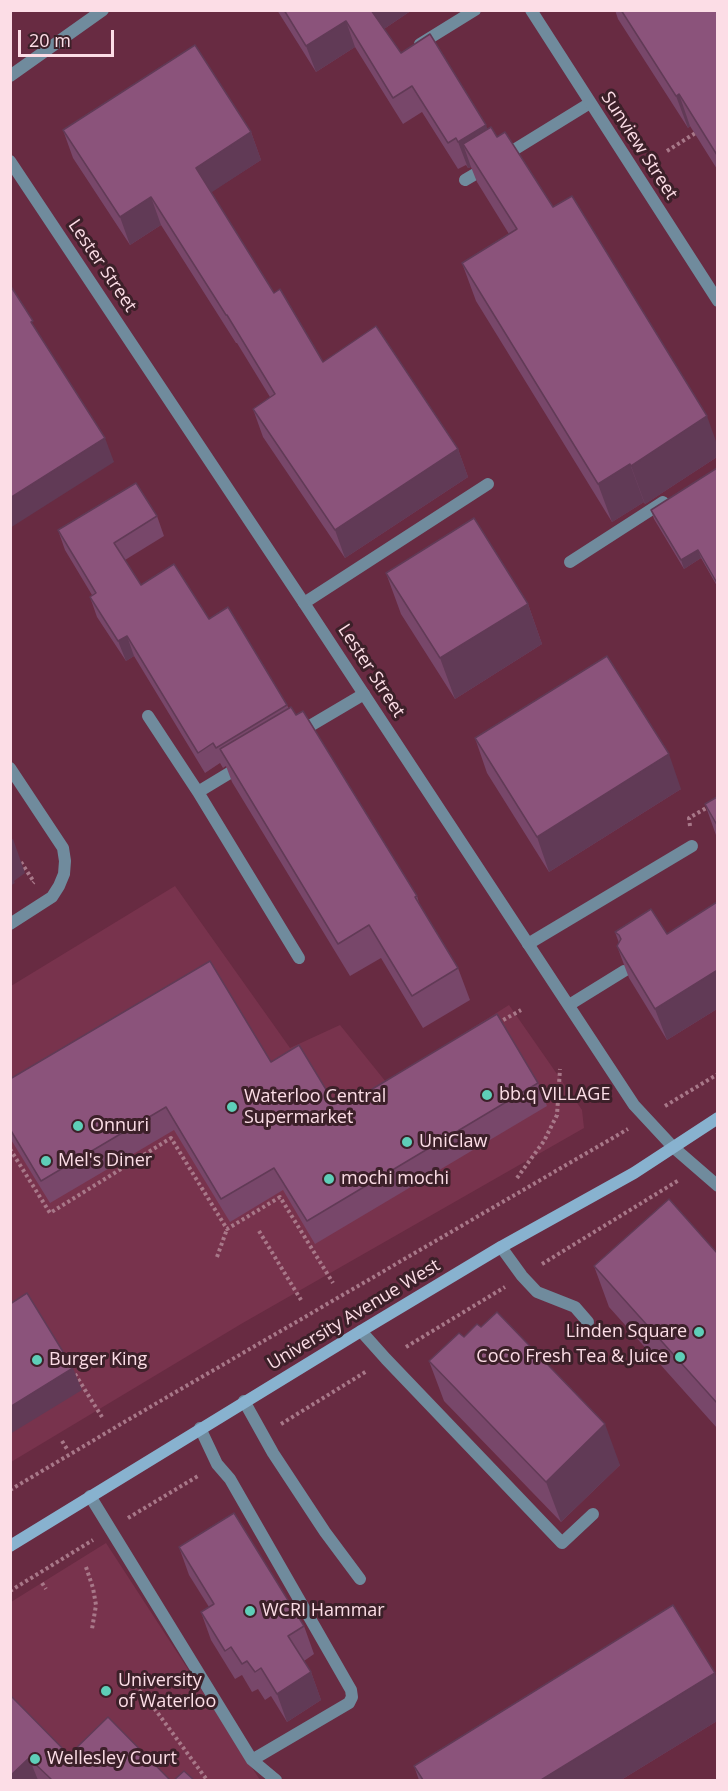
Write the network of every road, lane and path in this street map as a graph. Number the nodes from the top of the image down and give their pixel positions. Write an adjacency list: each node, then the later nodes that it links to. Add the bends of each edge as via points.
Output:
1 (103, 10): 5 (street)
2 (475, 10): 4 (street)
3 (531, 10): 6 (street, Sunview Street)
4 (407, 52)
5 (10, 76)
6 (590, 104): 10 (street); 11 (street, Sunview Street)
7 (701, 129): 8 (path)
8 (667, 151)
9 (10, 161): 15 (street, Lester Street)
10 (465, 180)
11 (717, 301)
12 (488, 484): 15 (street)
13 (678, 493): 14 (street)
14 (570, 562)
15 (304, 603): 16 (street, Lester Street)
16 (364, 694): 18 (street); 27 (street, Lester Street)
17 (148, 716): 21 (street)
18 (287, 739)
19 (247, 763): 21 (street)
20 (10, 768): 26 (street, via 63,848 65,861 64,874 52,897)
21 (198, 792): 28 (street)
22 (717, 801): 23 (path, via 689,818)
23 (692, 846): 27 (street)
24 (16, 855): 25 (path, via 34,882)
25 (26, 887)
26 (10, 924)
27 (528, 944): 30 (street, Lester Street)
28 (299, 958)
29 (624, 971): 30 (street)
30 (569, 1005): 38 (street, Lester Street, via 634,1105)
31 (521, 1010): 32 (path)
32 (498, 1023)
33 (560, 1069): 40 (path, via 556,1115 544,1141)
34 (717, 1074): 35 (path)
35 (697, 1086)
36 (717, 1118): 38 (main road, University Avenue West)
37 (601, 1146): 61 (path, University Avenue West)
38 (673, 1147): 41 (street, Lester Street); 45 (main road, University Avenue West)
39 (10, 1149): 43 (path, via 50,1213 171,1138)
40 (517, 1178)
41 (717, 1186)
42 (658, 1193): 47 (path)
43 (227, 1229): 46 (path); 48 (path, via 280,1197)
44 (259, 1232): 49 (path)
45 (501, 1247): 47 (street); 51 (main road, University Avenue West)
46 (218, 1257)
47 (522, 1276): 50 (street, via 537,1292 575,1307); 52 (path)
48 (333, 1282)
49 (301, 1300)
50 (588, 1322)
51 (361, 1331): 52 (street); 54 (main road, University Avenue West)
52 (386, 1359): 57 (path); 63 (street, via 562,1543)
53 (72, 1368): 55 (path)
54 (244, 1401): 56 (main road, University Avenue West); 57 (street)
55 (102, 1417)
56 (200, 1428): 60 (street); 62 (main road, University Avenue West)
57 (262, 1435): 67 (street)
58 (62, 1441): 59 (path)
59 (67, 1449)
60 (217, 1464): 64 (path); 73 (street, via 230,1479 352,1697 349,1704)
61 (10, 1490)
62 (90, 1496): 64 (street); 65 (main road, University Avenue West)
63 (593, 1514)
64 (110, 1529): 70 (path); 73 (street)
65 (10, 1546)
66 (86, 1567): 71 (path, via 96,1605)
67 (360, 1579)
68 (42, 1583): 69 (path)
69 (46, 1589)
70 (10, 1590)
71 (92, 1629)
72 (130, 1682): 74 (path, via 146,1697)
73 (252, 1760): 75 (street)
74 (207, 1780)
75 (276, 1780)

